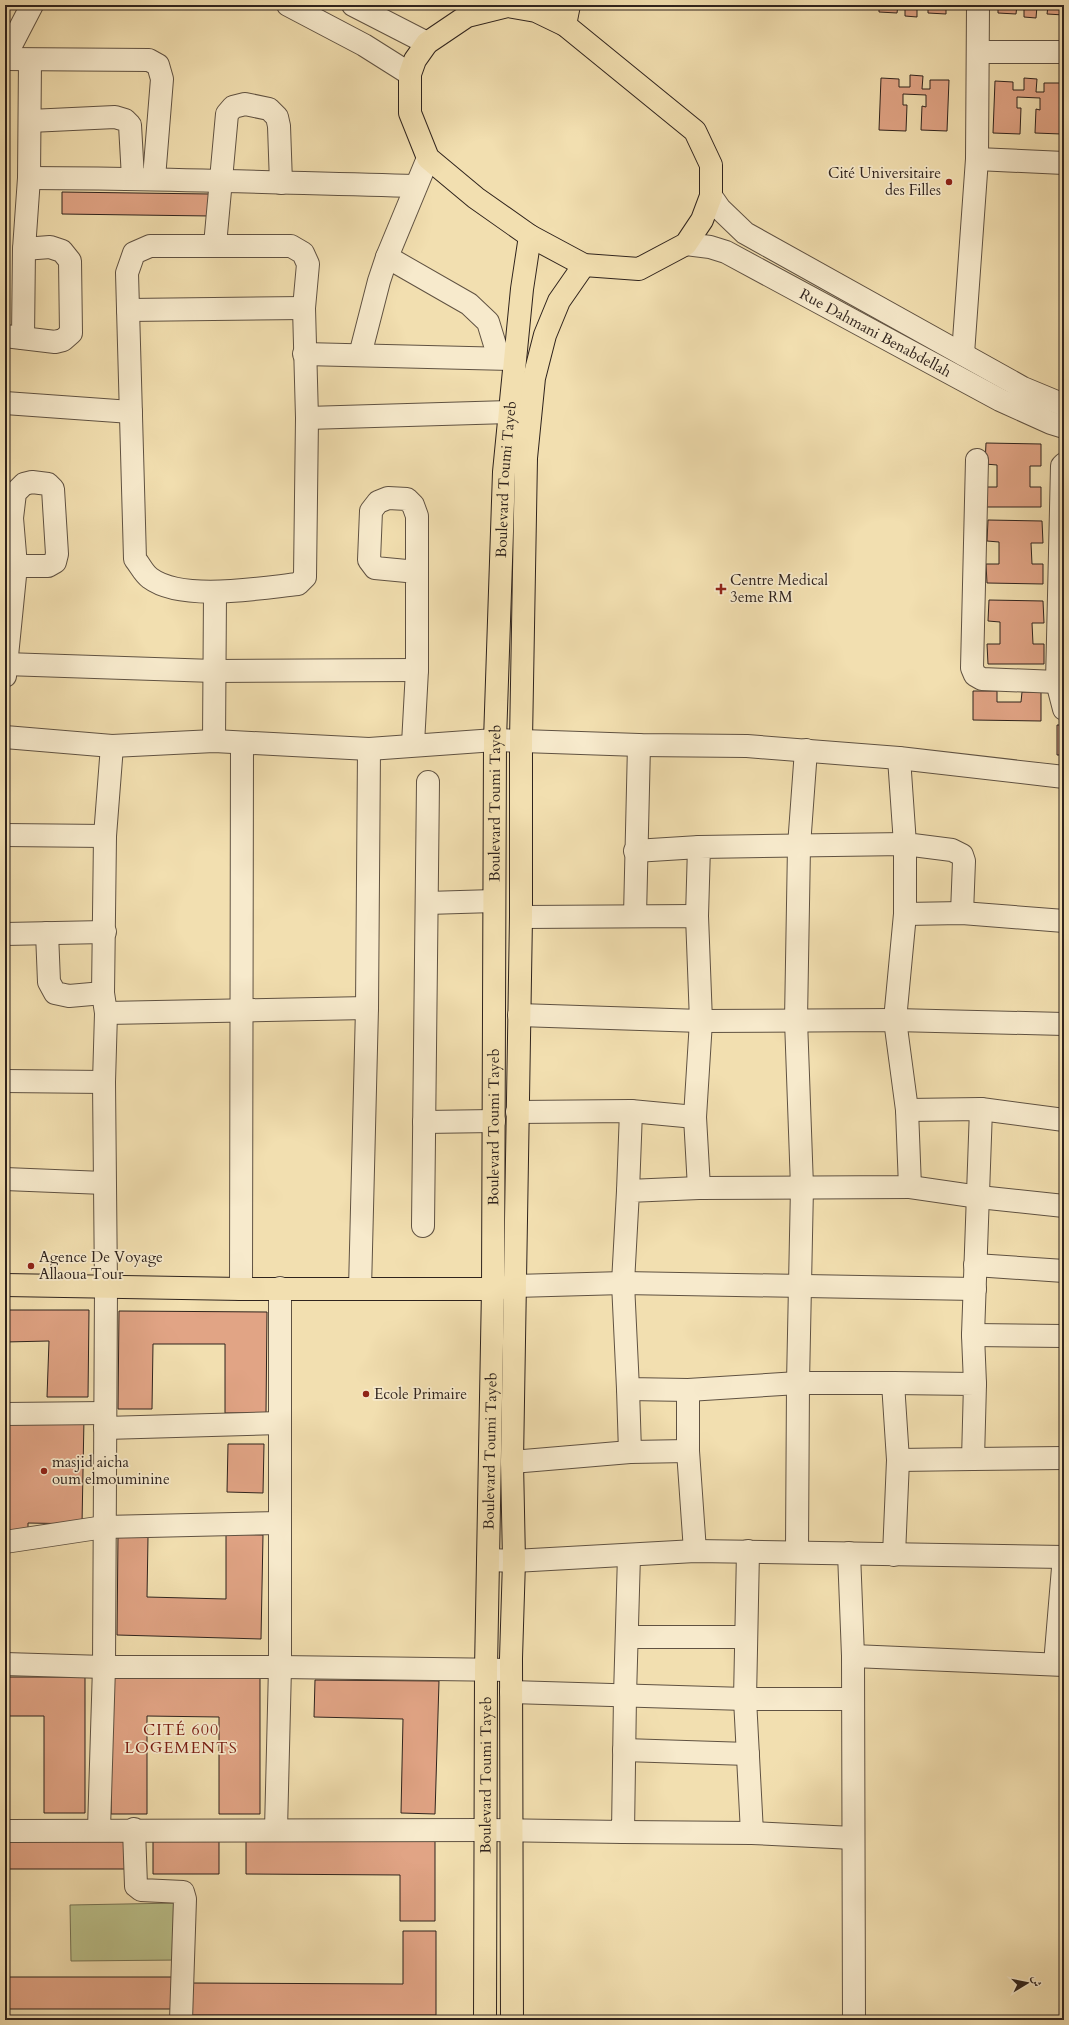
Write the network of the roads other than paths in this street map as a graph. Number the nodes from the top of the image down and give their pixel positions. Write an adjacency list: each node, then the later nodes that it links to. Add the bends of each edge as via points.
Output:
1 (32, 5): 10 (street)
2 (288, 5): 12 (street, via 364,45)
3 (353, 5): 7 (street)
4 (978, 5): 8 (street)
5 (509, 6): 6 (main road); 7 (main road, via 468,16)
6 (567, 15): 22 (main road, via 695,131 711,165)
7 (427, 43): 12 (main road, via 415,60)
8 (978, 52): 9 (street); 15 (street)
9 (1064, 52)
10 (5, 58): 11 (street)
11 (30, 60): 13 (street); 18 (street, via 149,60 158,65 162,79)
12 (410, 74): 14 (main road, via 410,113)
13 (30, 121): 17 (street); 18 (street, via 115,117 125,120 130,126)
14 (428, 158): 21 (street); 23 (main road, via 476,198)
15 (977, 159): 16 (street); 33 (street)
16 (1064, 163)
17 (29, 178): 18 (street); 26 (street)
18 (144, 178): 19 (street)
19 (221, 182): 20 (street); 20 (street, via 227,114 233,107 245,104 269,109 277,117); 25 (street)
20 (281, 183): 21 (street)
21 (415, 186): 27 (street)
22 (711, 196): 24 (main road, via 702,220); 33 (street, Rue Dahmani Benabdellah, via 720,209 745,233)
23 (530, 236): 28 (main road); 35 (main road, Boulevard Toumi Tayeb)
24 (686, 244): 28 (main road, via 639,269); 41 (street, Rue Dahmani Benabdellah, via 726,252 1000,400)
25 (215, 245): 29 (street, via 291,246 303,253 308,264); 30 (street, via 150,246 134,253 127,273)
26 (24, 249): 31 (street); 31 (street, via 50,247 62,251 70,260 71,333 56,342)
27 (387, 257): 34 (street); 35 (street, via 469,304 488,322)
28 (584, 265): 55 (main road, Boulevard Toumi Tayeb, via 559,301 545,335 534,378 526,458)
29 (304, 308): 30 (street); 32 (street)
30 (128, 310): 38 (street)
31 (14, 337)
32 (304, 354): 34 (street); 40 (street)
33 (963, 354): 37 (street, Rue Dahmani Benabdellah, via 1023,388)
34 (360, 355): 35 (street)
35 (507, 359): 39 (main road, Boulevard Toumi Tayeb)
36 (5, 403): 38 (street)
37 (1064, 405)
38 (130, 412): 46 (street, via 135,559 150,578 168,587)
39 (509, 412): 40 (street); 54 (main road, Boulevard Toumi Tayeb, via 504,472)
40 (307, 418): 46 (street, via 305,577 298,584)
41 (1064, 427)
42 (977, 460): 51 (street, via 972,668 975,675 982,680)
43 (1064, 464): 51 (street)
44 (16, 566): 47 (street)
45 (417, 572): 48 (street)
46 (216, 593): 49 (street)
47 (5, 664): 49 (street); 50 (street)
48 (417, 670): 49 (street); 58 (street)
49 (214, 671): 56 (street)
50 (5, 676)
51 (1057, 682): 52 (street)
52 (1064, 709)
53 (5, 737): 60 (street)
54 (495, 740): 55 (street); 58 (street); 72 (main road, Boulevard Toumi Tayeb)
55 (521, 740): 59 (street); 78 (main road, Boulevard Toumi Tayeb)
56 (214, 741): 57 (street); 60 (street)
57 (242, 743): 61 (street); 85 (street)
58 (413, 744): 61 (street)
59 (639, 745): 62 (street, via 747,746); 71 (street)
60 (112, 746): 67 (street)
61 (369, 749): 84 (street)
62 (806, 750): 63 (street); 69 (street)
63 (899, 758): 64 (street); 68 (street)
64 (1064, 777)
65 (428, 782): 73 (street)
66 (5, 835): 67 (street)
67 (105, 836): 80 (street)
68 (905, 844): 69 (street); 74 (street, via 952,850 962,855); 75 (street)
69 (799, 846): 70 (street); 87 (street)
70 (699, 847): 71 (street); 77 (street)
71 (635, 851): 76 (street)
72 (494, 901): 73 (street); 99 (main road, Boulevard Toumi Tayeb)
73 (427, 903): 100 (street)
74 (962, 913): 75 (street); 79 (street)
75 (906, 914): 88 (street)
76 (635, 916): 77 (street); 78 (street)
77 (696, 916): 89 (street)
78 (521, 917): 86 (main road, Boulevard Toumi Tayeb)
79 (1064, 921)
80 (105, 932): 81 (street); 83 (street)
81 (47, 933): 82 (street); 83 (street, via 49,982 55,993)
82 (5, 934)
83 (105, 1003): 85 (street); 92 (street)
84 (367, 1008): 85 (street); 119 (street)
85 (242, 1010): 118 (street)
86 (519, 1015): 89 (street); 96 (main road, Boulevard Toumi Tayeb)
87 (796, 1020): 88 (street); 89 (street); 103 (street)
88 (895, 1020): 90 (street); 94 (street)
89 (701, 1021): 97 (street)
90 (1064, 1024)
91 (5, 1081): 92 (street)
92 (104, 1082): 102 (street)
93 (981, 1109): 94 (street); 98 (street); 107 (street)
94 (907, 1110): 104 (street)
95 (630, 1111): 96 (street); 97 (street); 106 (street)
96 (517, 1112): 114 (main road, Boulevard Toumi Tayeb)
97 (695, 1117): 105 (street)
98 (1064, 1120)
99 (494, 1121): 100 (street); 120 (main road, Boulevard Toumi Tayeb)
100 (424, 1122): 109 (street)
101 (5, 1179): 102 (street)
102 (104, 1183): 115 (street)
103 (802, 1187): 104 (street); 105 (street); 117 (street)
104 (910, 1187): 107 (street)
105 (699, 1188): 106 (street)
106 (628, 1191): 112 (street)
107 (979, 1197): 108 (street); 110 (street)
108 (1064, 1206)
109 (423, 1226)
110 (975, 1265): 111 (street); 121 (street)
111 (1064, 1271)
112 (623, 1284): 114 (street); 117 (street); 127 (street)
113 (5, 1286): 115 (main road)
114 (515, 1286): 120 (main road); 137 (main road, Boulevard Toumi Tayeb)
115 (106, 1287): 118 (main road); 130 (street)
116 (280, 1288): 118 (main road); 119 (main road); 131 (street)
117 (801, 1288): 121 (street); 124 (street)
118 (241, 1289)
119 (360, 1289): 120 (main road)
120 (494, 1289): 148 (main road, Boulevard Toumi Tayeb)
121 (975, 1289): 122 (street)
122 (974, 1335): 123 (street); 126 (street)
123 (1064, 1336)
124 (798, 1382): 125 (street); 128 (street); 143 (street)
125 (893, 1383): 126 (street); 136 (street)
126 (975, 1384): 135 (street)
127 (628, 1389): 128 (street); 133 (street)
128 (688, 1390): 132 (street)
129 (5, 1414): 130 (street)
130 (105, 1421): 131 (street); 139 (street)
131 (280, 1423): 138 (street)
132 (688, 1451): 133 (street); 142 (street)
133 (630, 1452): 137 (street)
134 (1064, 1458): 135 (street)
135 (973, 1459): 136 (street)
136 (898, 1460): 146 (street)
137 (512, 1462): 149 (main road, Boulevard Toumi Tayeb)
138 (280, 1523): 139 (street); 156 (street)
139 (104, 1527): 140 (street); 155 (street)
140 (5, 1542)
141 (748, 1550): 142 (street); 143 (street); 151 (street)
142 (695, 1551): 145 (street)
143 (797, 1551): 144 (street)
144 (849, 1553): 146 (street); 152 (street)
145 (629, 1555): 149 (street); 150 (street)
146 (894, 1555): 147 (street)
147 (1064, 1557): 154 (street)
148 (488, 1560): 149 (street); 157 (main road, Boulevard Toumi Tayeb)
149 (514, 1561): 158 (main road, Boulevard Toumi Tayeb)
150 (627, 1637): 151 (street); 160 (street)
151 (746, 1637): 161 (street)
152 (853, 1656): 154 (street); 162 (street)
153 (5, 1664): 155 (street)
154 (1060, 1664)
155 (104, 1667): 156 (street); 165 (street)
156 (280, 1667): 157 (street); 167 (street)
157 (486, 1669): 158 (street); 168 (main road, Boulevard Toumi Tayeb)
158 (511, 1670): 159 (main road, Boulevard Toumi Tayeb)
159 (511, 1692): 160 (street); 169 (main road, Boulevard Toumi Tayeb)
160 (625, 1696): 161 (street); 163 (street)
161 (745, 1699): 162 (street); 164 (street)
162 (852, 1700): 173 (street)
163 (624, 1750): 164 (street); 171 (street)
164 (748, 1754): 172 (street)
165 (98, 1829): 166 (street); 170 (street)
166 (134, 1829): 167 (street); 174 (street, via 136,1886 141,1890 176,1890 183,1892 185,1899)
167 (276, 1830): 168 (street)
168 (485, 1830): 169 (street); 175 (main road, Boulevard Toumi Tayeb)
169 (511, 1830): 171 (street); 176 (main road, Boulevard Toumi Tayeb)
170 (5, 1831)
171 (623, 1832): 172 (street)
172 (752, 1833): 173 (street)
173 (853, 1838): 177 (street)
174 (181, 2020)
175 (485, 2020)
176 (512, 2020)
177 (854, 2020)

